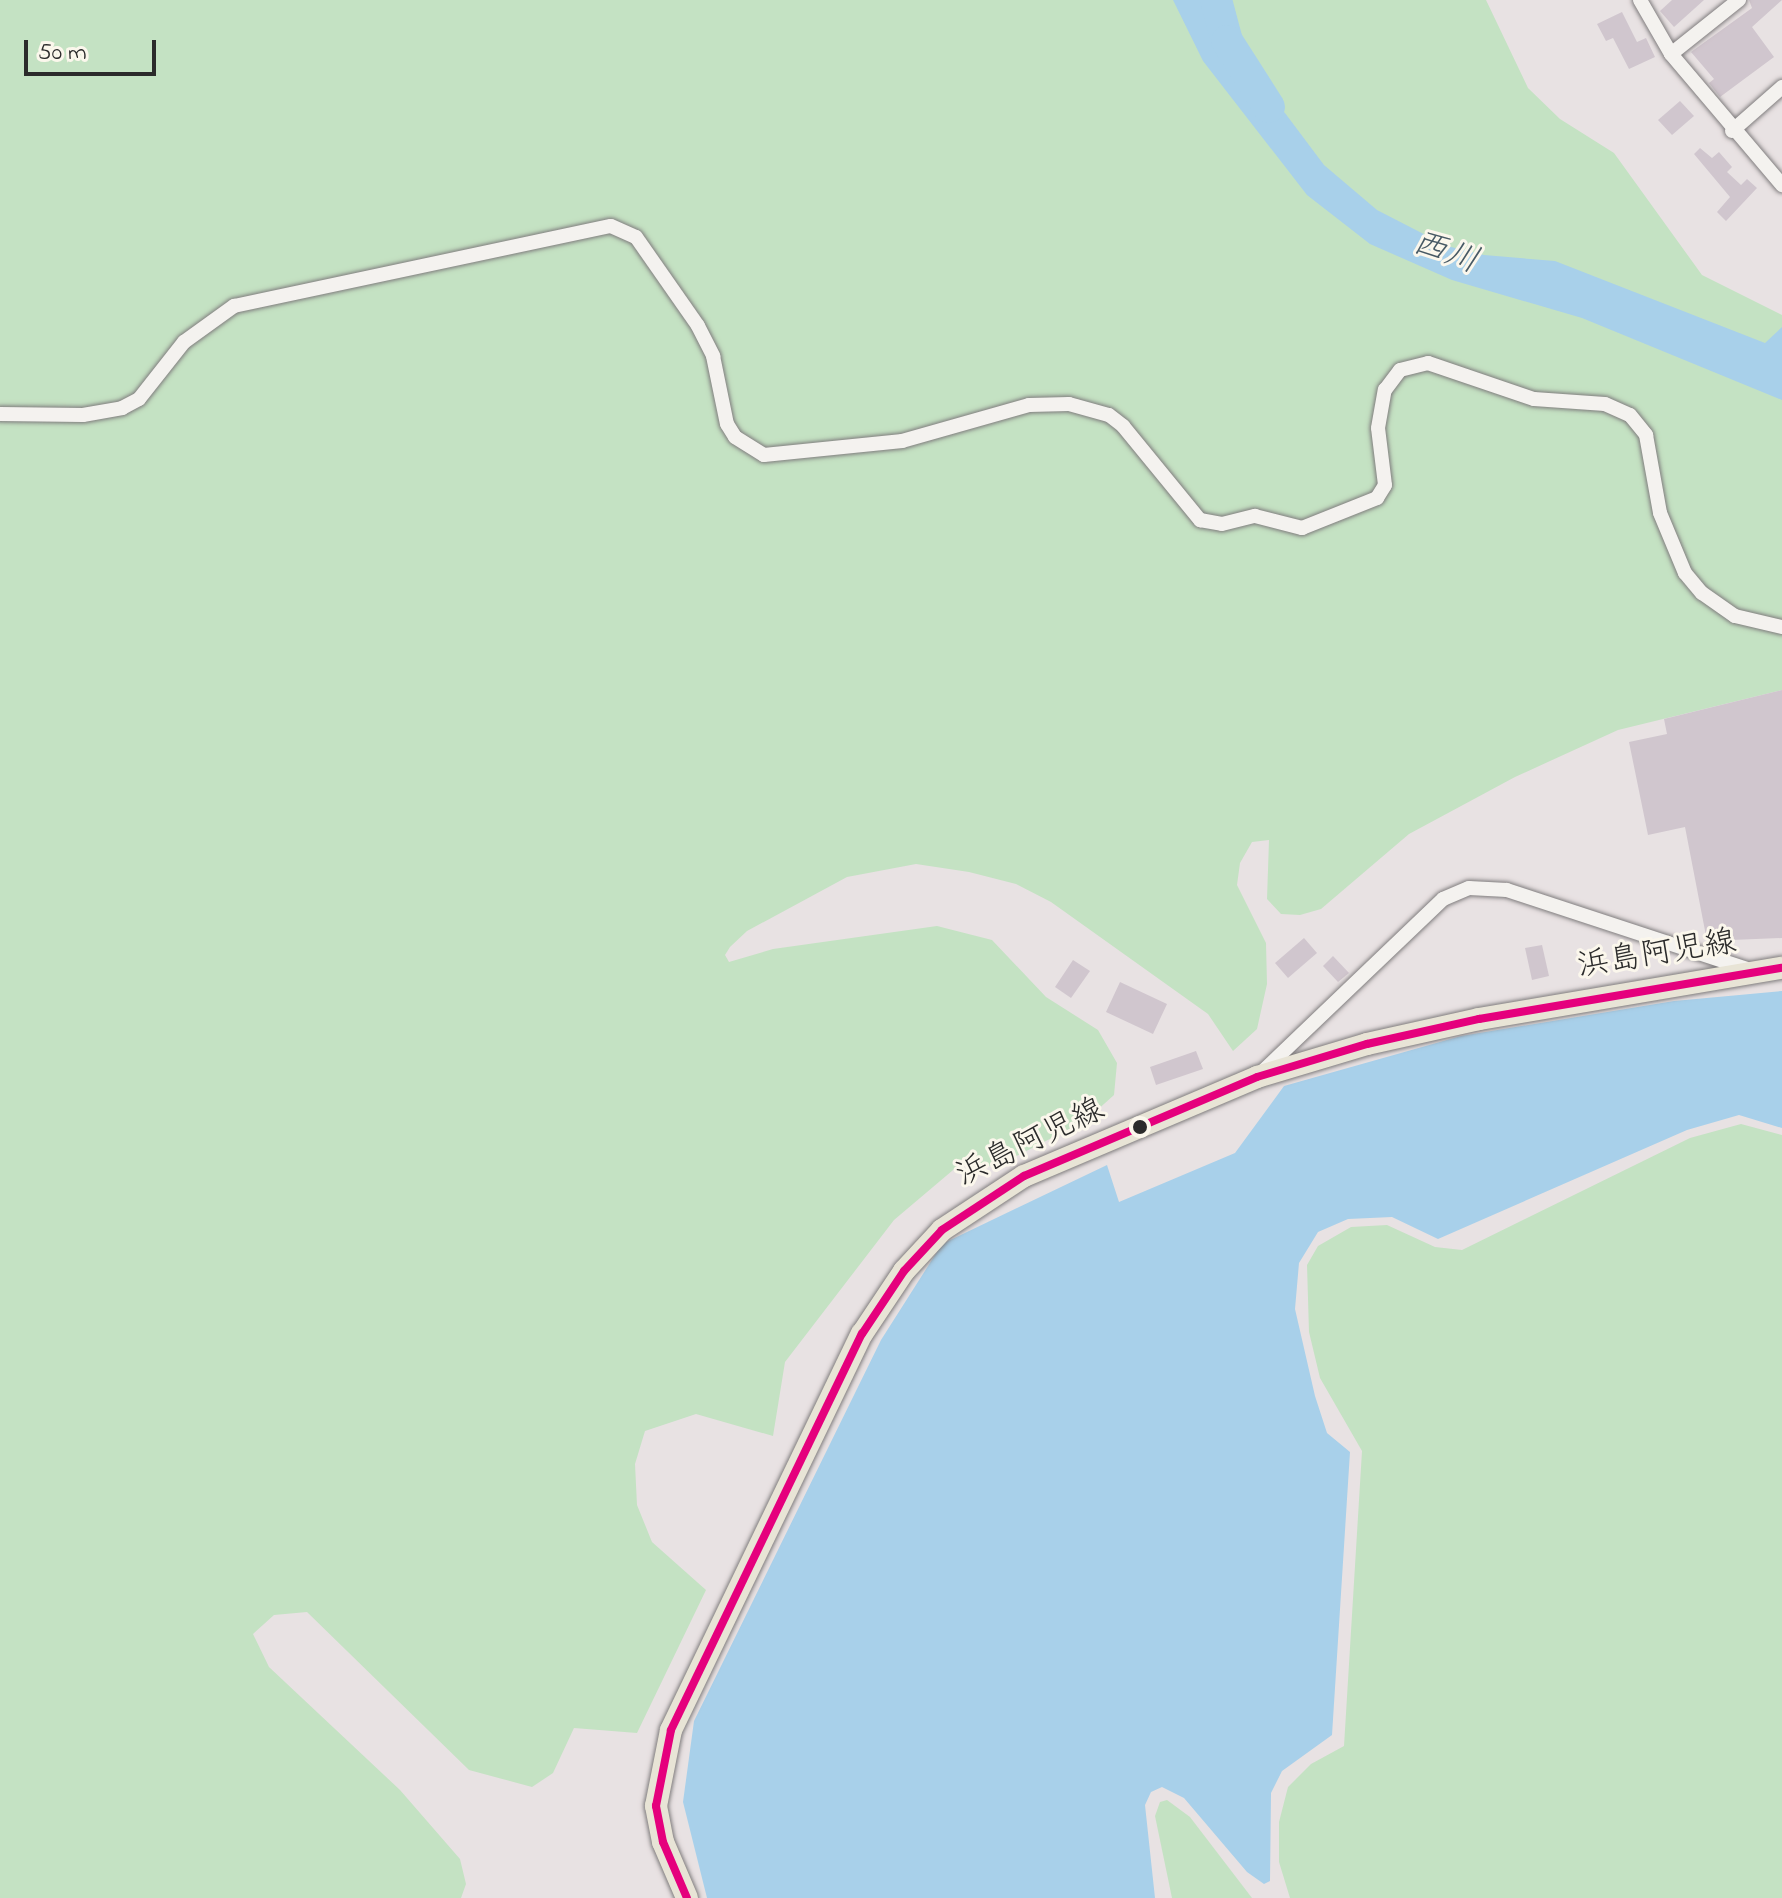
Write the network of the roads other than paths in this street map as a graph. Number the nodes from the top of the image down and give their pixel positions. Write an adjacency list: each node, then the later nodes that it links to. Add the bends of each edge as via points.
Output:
1 (1640, 0): 3 (street)
2 (1739, 0): 3 (street)
3 (1671, 54): 5 (street)
4 (1782, 87): 5 (street)
5 (1732, 131): 6 (street)
6 (1782, 185)
7 (0, 414): 8 (street, via 83,415 122,408 139,399 184,342 234,306 611,226 636,237 698,326 713,356 727,424 735,437 764,455 902,441 1029,405 1069,404 1109,415 1123,426 1200,520 1222,524 1255,516 1302,528 1377,498 1385,485 1378,428 1385,390 1400,370 1428,363 1534,399 1605,404 1630,415 1646,435 1670,549 1685,573 1702,593 1735,616)
8 (1782, 627)
9 (1782, 968): 10 (main road, 浜島阿児線)
10 (1758, 972): 11 (main road, 浜島阿児線, via 1479,1019 1367,1044); 11 (street, via 1507,890 1469,888 1443,899)
11 (1257, 1077): 12 (main road, 浜島阿児線, via 991,1194 922,1249 883,1300 671,1730 656,1806 663,1842)
12 (687, 1898)

